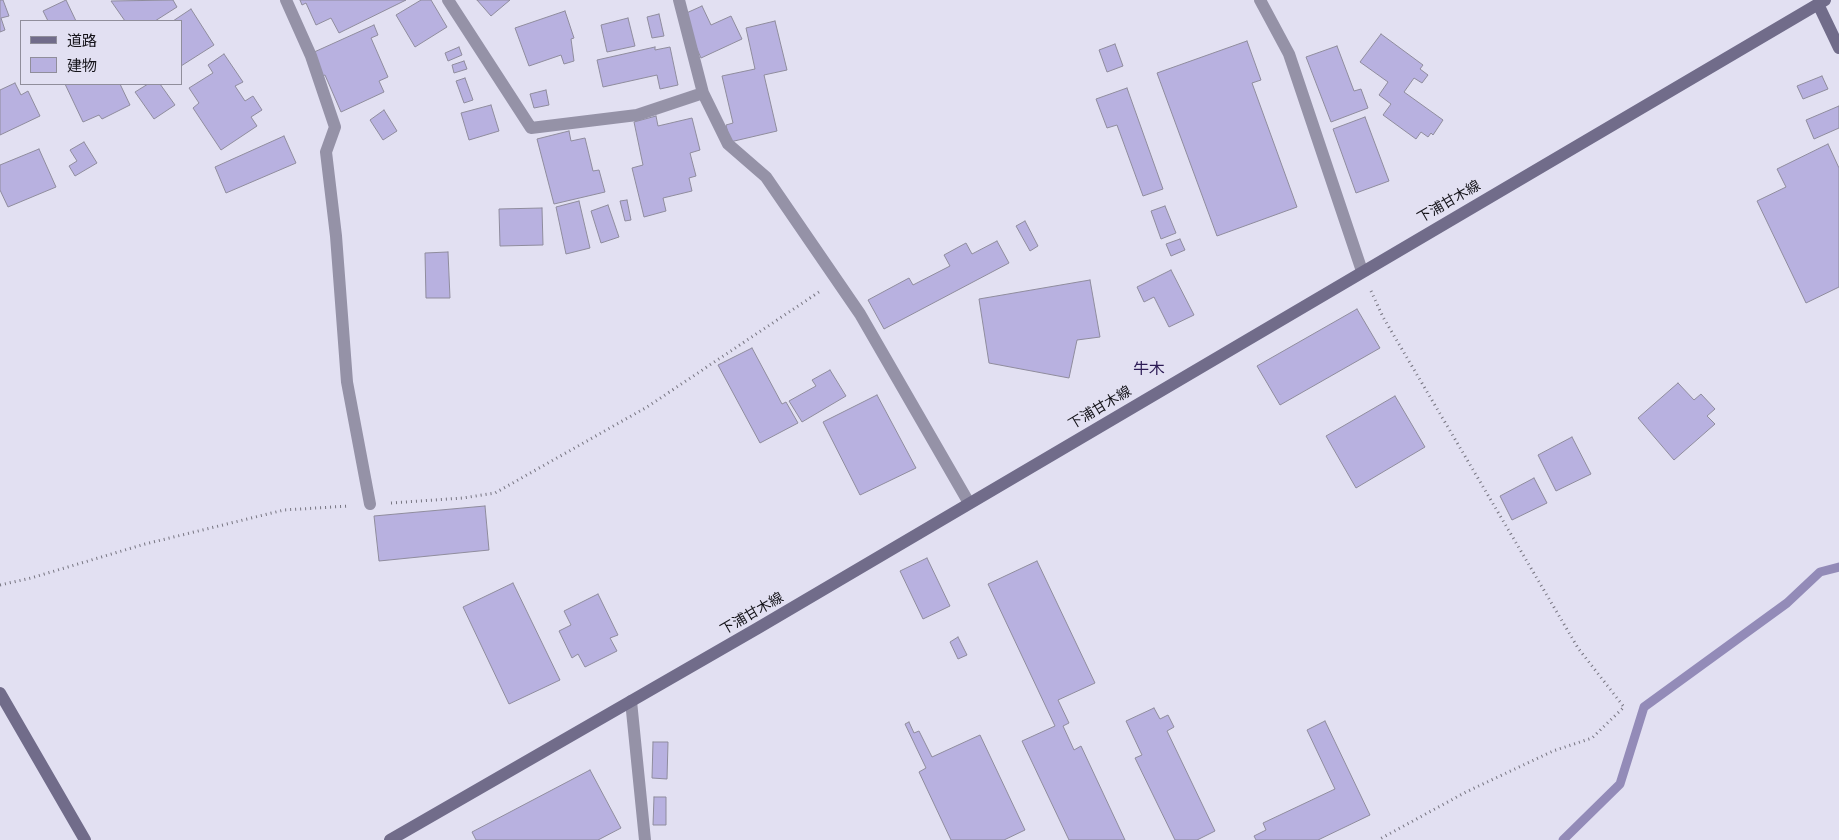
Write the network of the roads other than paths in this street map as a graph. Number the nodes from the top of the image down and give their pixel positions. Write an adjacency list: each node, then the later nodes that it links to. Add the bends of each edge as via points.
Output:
1 (286, 0): 10 (street, via 311,56 335,127 326,152 347,382)
2 (448, 0): 7 (street, via 531,128 637,115)
3 (679, 0): 7 (street)
4 (1260, 0): 8 (street, via 1289,54)
5 (1822, 2): 6 (main road); 8 (main road, 下浦甘木線)
6 (1839, 48)
7 (703, 93): 9 (street, via 728,144 766,177 860,314)
8 (1362, 270): 9 (main road, 下浦甘木線)
9 (969, 503): 12 (main road, 下浦甘木線)
10 (370, 504)
11 (0, 693): 13 (main road)
12 (631, 701): 14 (main road, 下浦甘木線); 15 (street)
13 (85, 840)
14 (390, 840)
15 (645, 840)

